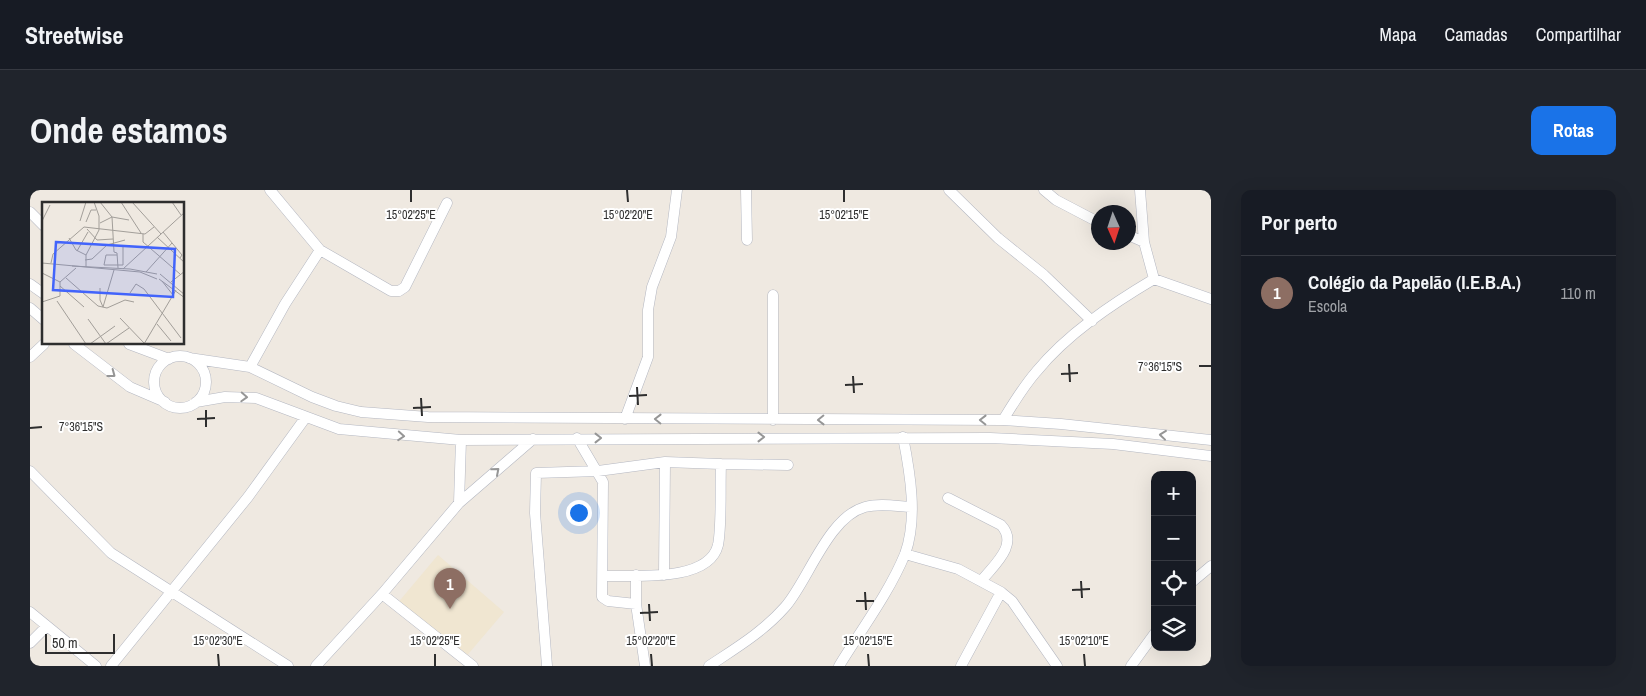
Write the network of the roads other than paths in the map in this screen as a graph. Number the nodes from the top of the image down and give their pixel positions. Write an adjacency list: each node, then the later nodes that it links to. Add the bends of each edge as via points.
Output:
1 (270, 190): 14 (street)
2 (677, 190): 35 (street, via 670,237 652,287 648,310 648,357)
3 (746, 190): 12 (street)
4 (949, 190): 22 (street)
5 (1044, 190): 9 (street)
6 (1140, 190): 13 (street)
7 (447, 203): 14 (street, via 404,287 398,292)
8 (30, 212): 10 (street)
9 (1091, 218)
10 (42, 224)
11 (1136, 238): 13 (street)
12 (747, 240)
13 (1144, 242): 15 (street)
14 (320, 250): 31 (street)
15 (1154, 279): 19 (street); 22 (street)
16 (30, 284): 17 (street)
17 (42, 293)
18 (773, 295): 36 (street)
19 (1211, 299)
20 (30, 308): 21 (street)
21 (42, 318)
22 (1092, 321): 37 (street, via 1040,367)
23 (43, 345): 28 (street)
24 (75, 345): 33 (street, one-way to 33, via 130,387)
25 (132, 345): 27 (street)
26 (150, 345): 27 (street)
27 (156, 354): 30 (street)
28 (30, 357)
29 (189, 358): 30 (street); 31 (street); 32 (street, via 200,366 206,378 204,391)
30 (169, 359): 33 (street, via 157,370 154,380 156,390)
31 (250, 367): 35 (street, via 312,397 361,412 428,417)
32 (196, 402): 33 (street, via 181,408); 34 (street, one-way to 34, via 256,398)
33 (165, 403)
34 (306, 417): 41 (street, one-way to 41, via 339,429); 59 (street, via 248,497)
35 (625, 418): 36 (street, one-way to 35)
36 (773, 420): 37 (street, one-way to 36)
37 (1003, 420): 42 (street, one-way to 37)
38 (903, 437): 39 (street, one-way to 38); 43 (street, via 1061,440); 51 (street, via 911,480)
39 (577, 438): 40 (street); 48 (street)
40 (533, 439): 41 (street); 50 (street, one-way to 40)
41 (461, 440): 50 (street)
42 (1211, 440)
43 (1211, 456)
44 (665, 462): 45 (street); 48 (street); 55 (street)
45 (721, 464): 46 (street); 55 (street, via 718,545 714,555 699,568)
46 (788, 466)
47 (30, 471): 59 (street, via 111,553)
48 (598, 471): 56 (street, via 603,482); 72 (street, via 536,474 535,513)
49 (948, 498): 58 (street, via 1001,525 1007,532 1008,547)
50 (459, 502): 61 (street)
51 (911, 507): 52 (street); 74 (street, via 864,507 847,517 835,530 785,607 754,636)
52 (905, 554): 58 (street, via 958,569); 75 (street)
53 (1211, 566): 57 (street)
54 (636, 575): 55 (street); 56 (street); 62 (street)
55 (664, 575)
56 (603, 576): 62 (street, via 605,600)
57 (1196, 579)
58 (982, 580): 60 (street)
59 (170, 590): 68 (street); 69 (street)
60 (1001, 592): 76 (street); 77 (street, via 1012,601)
61 (382, 594): 70 (street); 71 (street)
62 (636, 604): 73 (street)
63 (30, 612): 64 (street)
64 (47, 626): 66 (street); 67 (street)
65 (1151, 638): 78 (street)
66 (30, 643)
67 (96, 666)
68 (111, 666)
69 (288, 666)
70 (316, 666)
71 (473, 666)
72 (547, 666)
73 (645, 666)
74 (709, 666)
75 (839, 666)
76 (961, 666)
77 (1056, 666)
78 (1131, 666)

